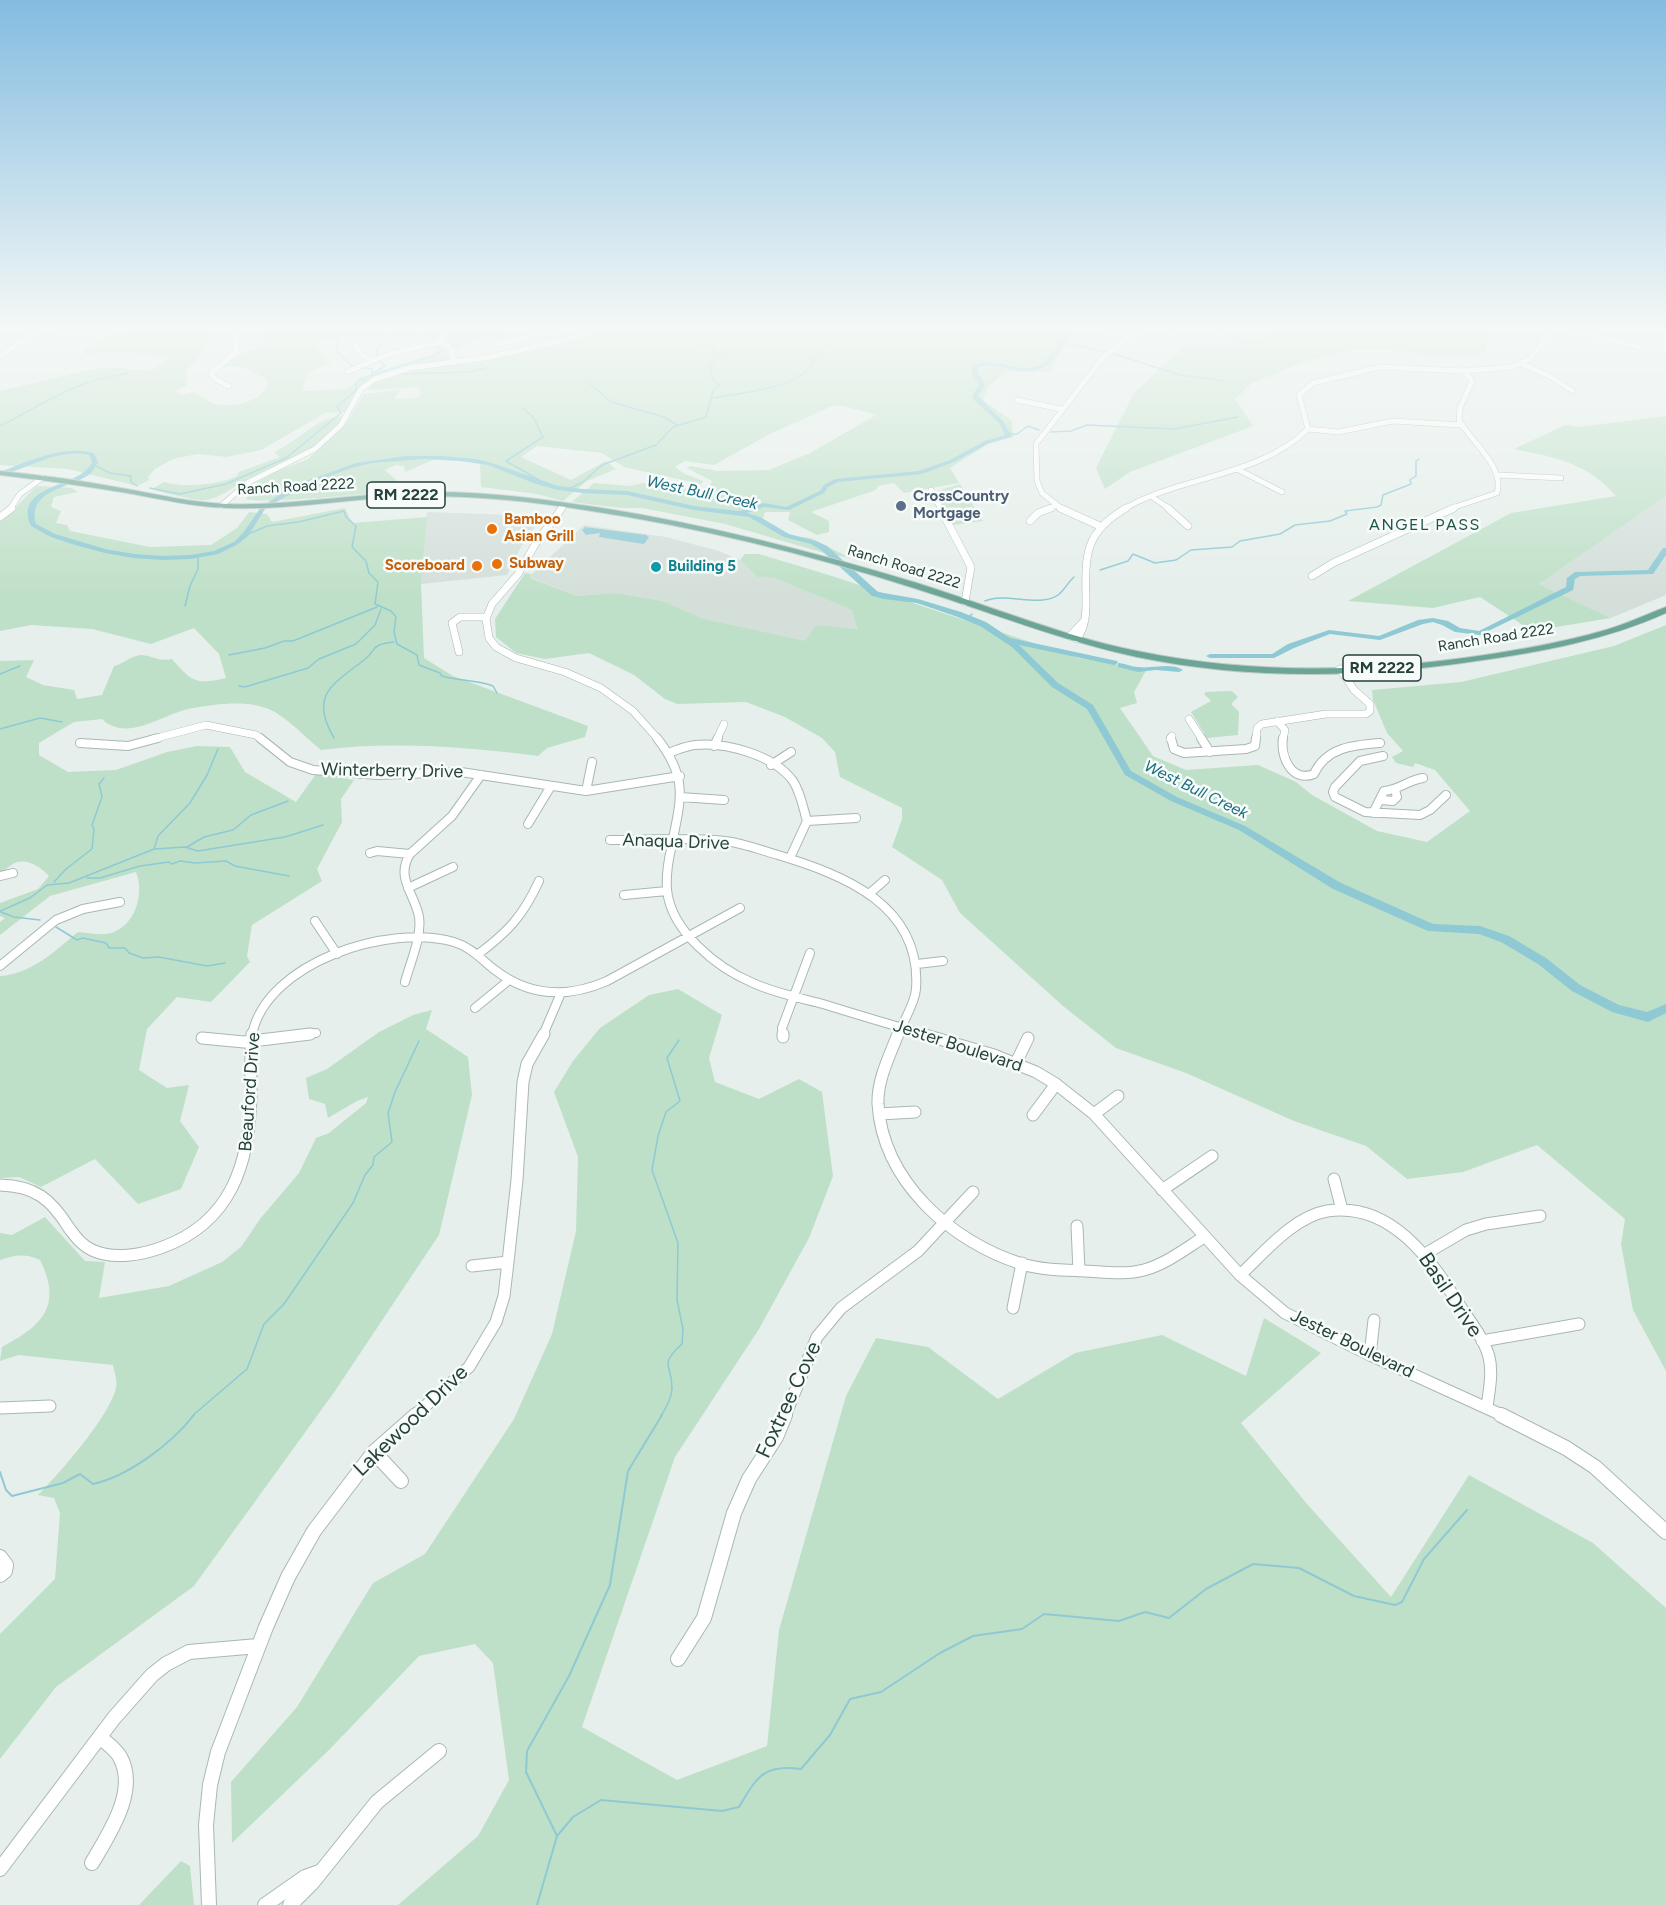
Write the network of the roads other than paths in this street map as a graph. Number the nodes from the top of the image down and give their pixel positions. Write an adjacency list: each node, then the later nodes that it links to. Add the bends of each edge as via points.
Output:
1 (346, 419): 16 (street, via 315,449 247,483)
2 (1054, 419): 18 (street, via 1035,452 1039,488)
3 (1305, 419): 6 (street)
4 (1461, 419): 5 (street)
5 (1461, 426): 6 (street, via 1393,421 1338,432); 10 (street)
6 (1308, 429): 7 (street, via 1290,444)
7 (1237, 469): 14 (street); 15 (street)
8 (0, 471): 9 (main road, Ranch Road 2222 / RM 2222)
9 (18, 473): 11 (main road, Ranch Road 2222 / RM 2222); 11 (main road, Ranch Road 2222 / RM 2222)
10 (1499, 475): 12 (street); 23 (street, via 1500,489 1491,496 1444,511)
11 (54, 478): 16 (main road, Ranch Road 2222 / RM 2222); 19 (street, via 22,492 13,507)
12 (1561, 478)
13 (931, 490): 24 (street, via 971,567)
14 (1282, 492)
15 (1152, 497): 21 (street); 22 (street, via 1124,509)
16 (221, 506): 17 (main road, Ranch Road 2222 / RM 2222, via 448,494)
17 (563, 506): 24 (main road, Ranch Road 2222 / RM 2222, via 693,527 846,565); 26 (street, via 517,575 490,607)
18 (1055, 506): 20 (street); 22 (street)
19 (0, 517)
20 (1030, 521)
21 (1188, 526)
22 (1102, 527): 27 (street, via 1085,555 1087,618)
23 (1312, 576)
24 (965, 602): 27 (main road, Ranch Road 2222 / RM 2222)
25 (1666, 610): 29 (main road, Ranch Road 2222 / RM 2222, via 1602,634 1507,654 1460,662)
26 (487, 617): 28 (street, via 460,617 452,623); 40 (street, Jester Boulevard, via 489,635 502,650 603,689 642,720)
27 (1073, 637): 29 (main road, Ranch Road 2222 / RM 2222, via 1133,653 1212,666)
28 (459, 652)
29 (1340, 669): 31 (street, via 1354,690 1367,700 1370,711)
30 (1189, 719): 39 (street)
31 (1277, 721): 37 (street, via 1285,730 1282,746 1288,769 1300,777 1311,777 1316,765 1327,755); 39 (street, via 1259,725 1253,748)
32 (724, 724): 36 (street)
33 (1172, 736): 39 (street, via 1172,746 1179,752)
34 (80, 743): 45 (street, Winterberry Drive, via 128,746 191,727 219,725 256,735 290,762 313,770 371,775 446,771)
35 (1380, 743): 37 (street, via 1353,745)
36 (714, 746): 40 (street, via 696,745); 44 (street, via 741,751)
37 (1343, 750): 42 (street)
38 (791, 752): 44 (street)
39 (1209, 752)
40 (668, 753): 46 (street, Jester Boulevard)
41 (1383, 756): 42 (street)
42 (1360, 761): 53 (street, via 1333,792 1340,801)
43 (592, 762): 49 (street)
44 (771, 765): 55 (street, via 792,780)
45 (481, 775): 48 (street, Winterberry Drive); 60 (street, via 452,816)
46 (680, 776): 49 (street, Winterberry Drive); 51 (street, Jester Boulevard)
47 (1423, 778): 53 (street, via 1409,780 1395,790 1397,797 1393,801 1381,800)
48 (551, 786): 49 (street, Winterberry Drive); 56 (street)
49 (586, 791)
50 (1446, 795): 53 (street, via 1420,815)
51 (680, 797): 52 (street); 58 (street, Jester Boulevard)
52 (724, 800)
53 (1373, 813)
54 (856, 818): 55 (street)
55 (807, 821): 61 (street)
56 (528, 824)
57 (610, 840): 58 (street, Anaqua Drive)
58 (674, 840): 61 (street, Anaqua Drive, via 723,841); 68 (street, Jester Boulevard)
59 (370, 854): 60 (street)
60 (410, 854): 67 (street, via 404,871)
61 (790, 858): 69 (street, Anaqua Drive)
62 (453, 867): 67 (street)
63 (13, 873): 64 (street)
64 (0, 876)
65 (885, 880): 69 (street)
66 (539, 881): 78 (street, via 519,920)
67 (408, 888): 75 (street, via 420,917)
68 (667, 891): 70 (street); 74 (street, Jester Boulevard, via 676,917)
69 (870, 893): 80 (street, Anaqua Drive, via 894,915)
70 (624, 895)
71 (120, 902): 81 (street, via 79,908 52,920)
72 (740, 908): 74 (street, Beauford Drive)
73 (315, 921): 77 (street)
74 (690, 935): 84 (street, Beauford Drive, via 595,986); 85 (street, Jester Boulevard, via 729,972)
75 (417, 939): 77 (street, Beauford Drive, via 371,941); 78 (street, Beauford Drive, via 450,941); 83 (street)
76 (810, 953): 85 (street)
77 (338, 954): 92 (street, Beauford Drive, via 289,981 271,997 259,1014)
78 (477, 955): 82 (street, Beauford Drive)
79 (943, 961): 80 (street)
80 (917, 964): 87 (street, Anaqua Drive, via 916,991)
81 (3, 965)
82 (508, 981): 84 (street, Beauford Drive, via 530,990); 86 (street)
83 (405, 982)
84 (561, 993): 111 (street, Lakewood Drive, via 554,1016 527,1064 523,1082)
85 (794, 995): 87 (street, Jester Boulevard); 89 (street, via 782,1028)
86 (476, 1008)
87 (902, 1028): 93 (street, Jester Boulevard); 97 (street, Anaqua Drive, via 881,1083)
88 (316, 1033): 92 (street)
89 (783, 1037)
90 (202, 1038): 92 (street, via 221,1043)
91 (1028, 1038): 93 (street)
92 (250, 1042): 102 (street, Beauford Drive, via 251,1131 245,1162 233,1190 216,1212 179,1240 156,1250 132,1254 93,1250 80,1242 44,1196 28,1187)
93 (1016, 1063): 94 (street, Jester Boulevard)
94 (1056, 1084): 98 (street, Jester Boulevard); 99 (street)
95 (1118, 1096): 98 (street)
96 (915, 1112): 97 (street)
97 (879, 1114): 107 (street, Anaqua Drive, via 897,1170 921,1200)
98 (1094, 1114): 103 (street, Jester Boulevard)
99 (1033, 1115)
100 (1212, 1156): 103 (street)
101 (1334, 1179): 105 (street)
102 (0, 1185)
103 (1162, 1190): 109 (street, Jester Boulevard)
104 (973, 1192): 107 (street, Foxtree Cove)
105 (1342, 1210): 110 (street, Basil Drive, via 1391,1226); 115 (street, Basil Drive, via 1309,1217)
106 (1540, 1216): 110 (street, via 1466,1230)
107 (946, 1222): 112 (street, Anaqua Drive, via 985,1250); 130 (street, Foxtree Cove, via 918,1251 841,1308 818,1337 776,1437 737,1504 704,1618)
108 (1077, 1226): 114 (street)
109 (1204, 1237): 114 (street, Anaqua Drive, via 1149,1269 1119,1273); 115 (street, Jester Boulevard)
110 (1425, 1254): 119 (street, Basil Drive)
111 (508, 1262): 113 (street); 124 (street, Lakewood Drive, via 496,1322 476,1358 448,1388)
112 (1022, 1263): 114 (street, Anaqua Drive); 116 (street)
113 (472, 1266)
114 (1078, 1271)
115 (1240, 1275): 120 (street, Jester Boulevard, via 1285,1313)
116 (1013, 1308)
117 (1374, 1320): 120 (street)
118 (1579, 1324): 119 (street)
119 (1482, 1341): 122 (street, Basil Drive, via 1490,1359)
120 (1370, 1355): 122 (street, Jester Boulevard)
121 (50, 1406): 123 (street)
122 (1487, 1407): 126 (street, Jester Boulevard, via 1595,1467)
123 (0, 1408)
124 (374, 1452): 125 (street); 129 (street, Lakewood Drive, via 329,1508 300,1553)
125 (401, 1481)
126 (1666, 1532)
127 (0, 1557): 128 (street, via 6,1565)
128 (0, 1575)
129 (258, 1646): 131 (street, via 182,1655 141,1686); 136 (street, Lakewood Drive, via 218,1752 210,1785 206,1825)
130 (678, 1659)
131 (100, 1737): 133 (street, via 120,1757 124,1792 119,1813); 134 (street)
132 (439, 1751): 135 (street, via 369,1810)
133 (93, 1863)
134 (0, 1869)
135 (319, 1872): 137 (street, via 305,1877); 138 (street)
136 (209, 1905)
137 (265, 1905)
138 (290, 1905)

